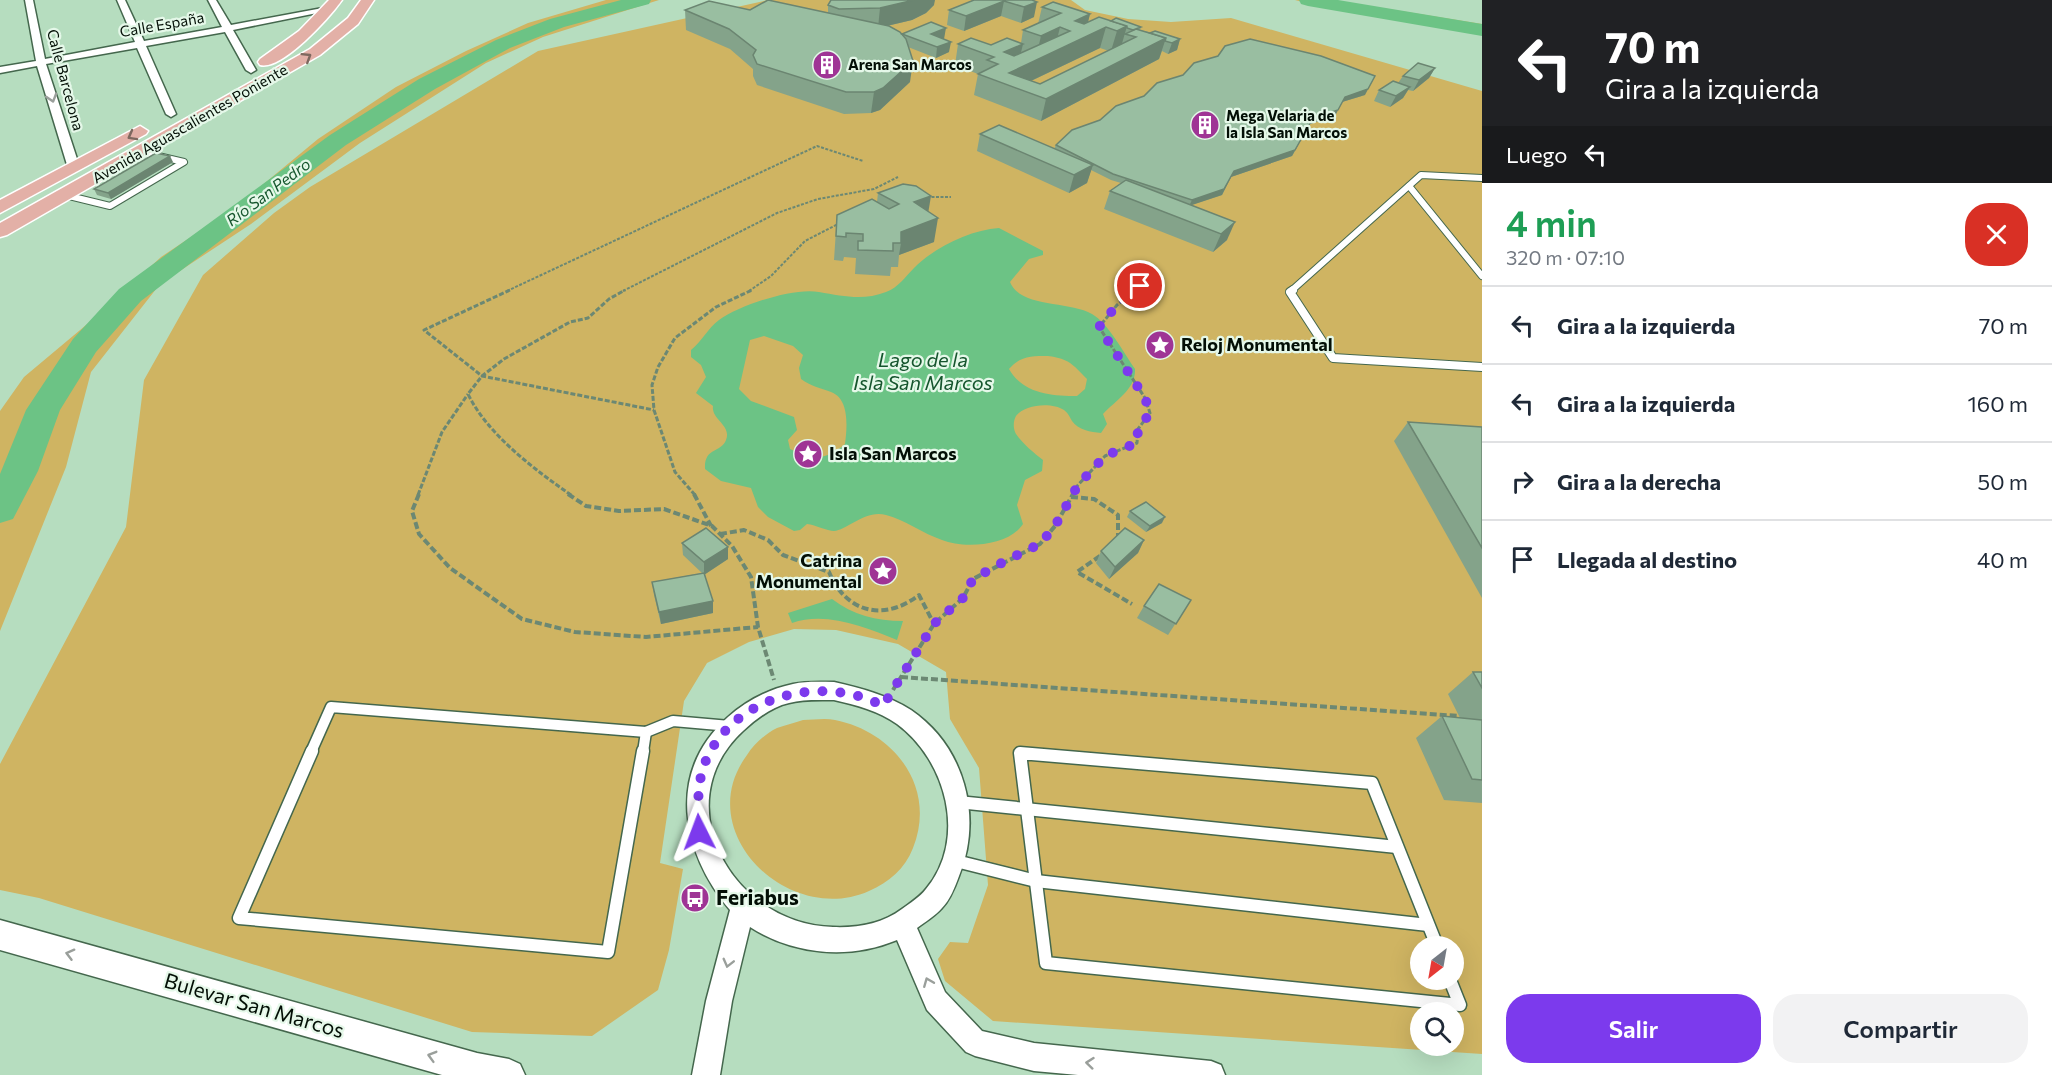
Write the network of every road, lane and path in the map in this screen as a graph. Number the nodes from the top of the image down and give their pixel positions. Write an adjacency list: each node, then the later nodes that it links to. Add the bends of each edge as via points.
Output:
1 (30, 0): 8 (street, Calle Barcelona)
2 (121, 0): 7 (street)
3 (212, 0): 6 (street)
4 (368, 0): 12 (main road, Avenida Aguascalientes Poniente, one-way to 4, via 315,52 353,21)
5 (332, 5): 6 (street, Calle España); 10 (main road, Avenida Aguascalientes Poniente, via 285,51)
6 (228, 28): 7 (street, Calle España); 10 (street)
7 (139, 45): 8 (street, Calle España); 11 (street)
8 (41, 63): 9 (street, Calle España); 14 (street, Calle Barcelona, one-way to 14)
9 (0, 70)
10 (246, 72)
11 (166, 117): 14 (main road, Avenida Aguascalientes Poniente, one-way to 14)
12 (141, 152): 18 (main road, Avenida Aguascalientes Poniente); 18 (lane, via 184,162 110,206)
13 (863, 161): 27 (path, via 817,146 424,330)
14 (74, 168): 21 (main road, Avenida Aguascalientes Poniente)
15 (898, 177): 27 (path, via 874,189 818,199 777,213 637,283 609,299 588,318 570,322)
16 (1482, 178): 17 (lane, via 1420,175)
17 (1409, 186): 24 (lane); 26 (lane, via 1290,292 1333,358)
18 (65, 195): 23 (main road, Avenida Aguascalientes Poniente)
19 (920, 197): 20 (path)
20 (951, 197)
21 (0, 207)
22 (845, 220): 29 (path, via 805,241 771,276 744,295 716,306 675,338 652,385)
23 (0, 231)
24 (1482, 276)
25 (1140, 286): 30 (path, via 1099,327 1145,398 1150,413 1138,429 1137,443 1105,456)
26 (1482, 367)
27 (482, 376): 28 (path); 29 (path)
28 (468, 394): 31 (path, via 474,407 509,446 586,506 619,511 664,509); 37 (path, via 442,432 412,511 419,534 450,568 522,619 575,632 646,637)
29 (654, 410): 31 (path, via 675,472 695,495)
30 (1071, 497): 33 (path, via 1094,499 1118,515); 36 (path, via 1040,544 973,579 963,598)
31 (712, 526): 32 (path)
32 (720, 534): 36 (path, via 744,530 768,540 783,555 829,572 848,601 871,609 892,611 908,606 920,596); 37 (path, via 751,577)
33 (1118, 540)
34 (1101, 555): 35 (path, via 1077,572)
35 (1132, 604)
36 (934, 624): 38 (path)
37 (758, 627): 39 (path)
38 (901, 677): 40 (path); 41 (path)
39 (779, 698): 40 (street, via 796,692 834,691); 42 (street, via 760,704)
40 (883, 706): 44 (street, via 906,719 934,747 954,782)
41 (1459, 716)
42 (730, 726): 43 (lane, via 673,721); 49 (street, via 708,756 697,792 699,832 714,872)
43 (646, 732): 43 (lane, via 331,707 239,918 608,952)
44 (958, 802): 45 (lane); 47 (street, via 961,821)
45 (1027, 810): 46 (lane); 46 (lane, via 1020,753 1372,783); 48 (lane)
46 (1397, 848): 51 (lane)
47 (956, 861): 48 (lane); 50 (street, via 936,897)
48 (1036, 881): 51 (lane); 54 (lane, via 1046,963 1460,1005)
49 (743, 906): 50 (street, via 779,929 821,941 864,939); 56 (street, one-way to 56, via 719,1001)
50 (903, 925): 57 (street, one-way to 50, via 1034,1057 975,1043 936,1001)
51 (1428, 925): 53 (lane)
52 (0, 935): 55 (street, Bulevar San Marcos, one-way to 52)
53 (1433, 936)
54 (1454, 990)
55 (509, 1075)
56 (706, 1075)
57 (1211, 1075)

